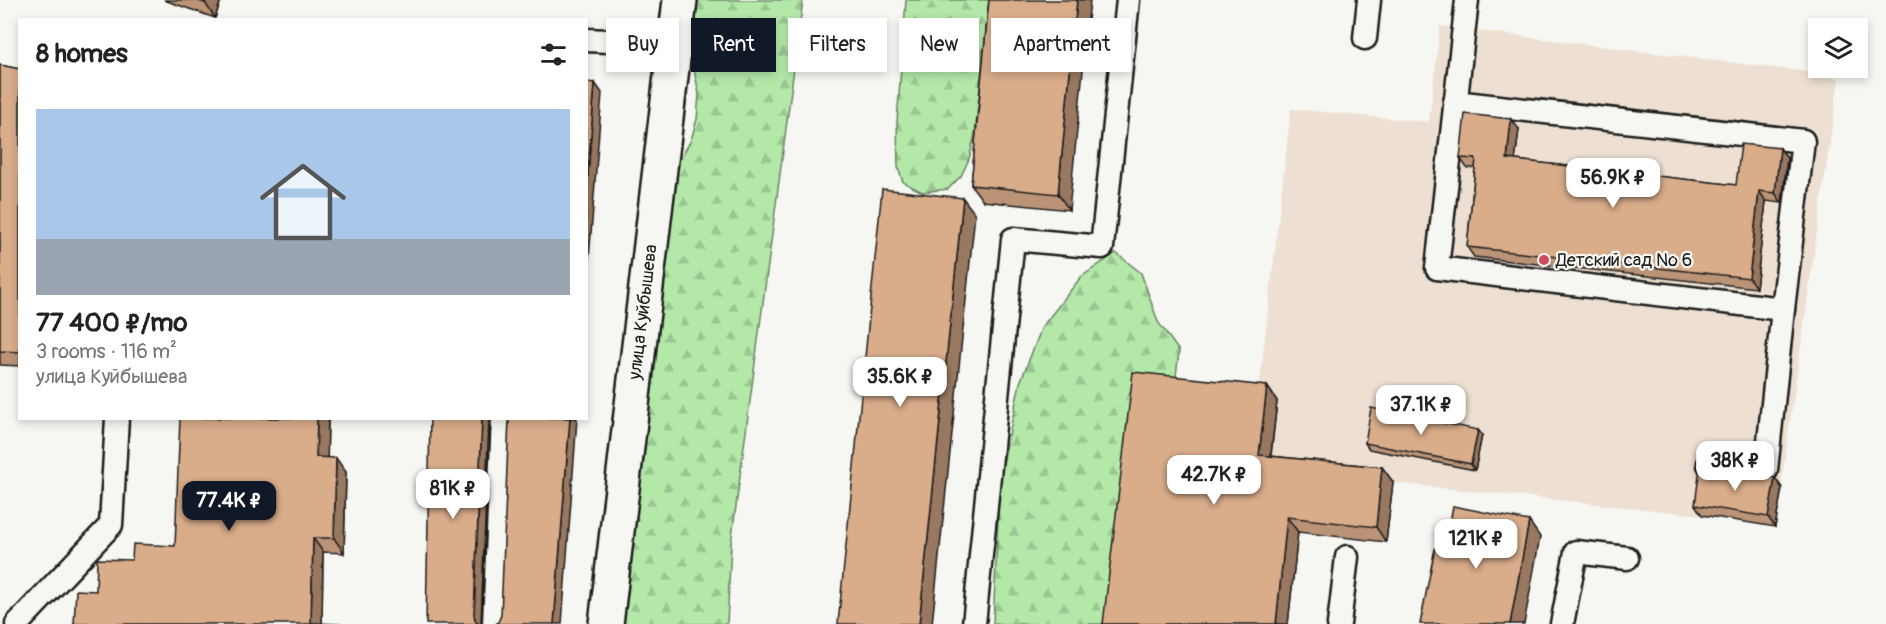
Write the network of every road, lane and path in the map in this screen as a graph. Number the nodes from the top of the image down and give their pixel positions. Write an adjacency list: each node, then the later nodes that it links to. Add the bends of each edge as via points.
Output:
1 (680, 0): 5 (street, улица Куйбышева)
2 (1128, 0): 18 (lane, via 1102,247 1013,239)
3 (1369, 0): 6 (lane)
4 (1467, 0): 8 (lane)
5 (678, 18)
6 (1365, 38)
7 (671, 72): 17 (street, улица Куйбышева)
8 (1455, 102): 9 (lane, via 1437,268); 9 (lane, via 1803,141)
9 (1783, 309): 12 (lane, via 1766,470)
10 (117, 420): 15 (lane, via 111,525)
11 (503, 420): 16 (lane)
12 (1709, 464)
13 (1347, 557): 19 (lane)
14 (1627, 558): 20 (lane, via 1576,552)
15 (17, 624)
16 (494, 624)
17 (606, 624)
18 (974, 624)
19 (1339, 624)
20 (1562, 624)

